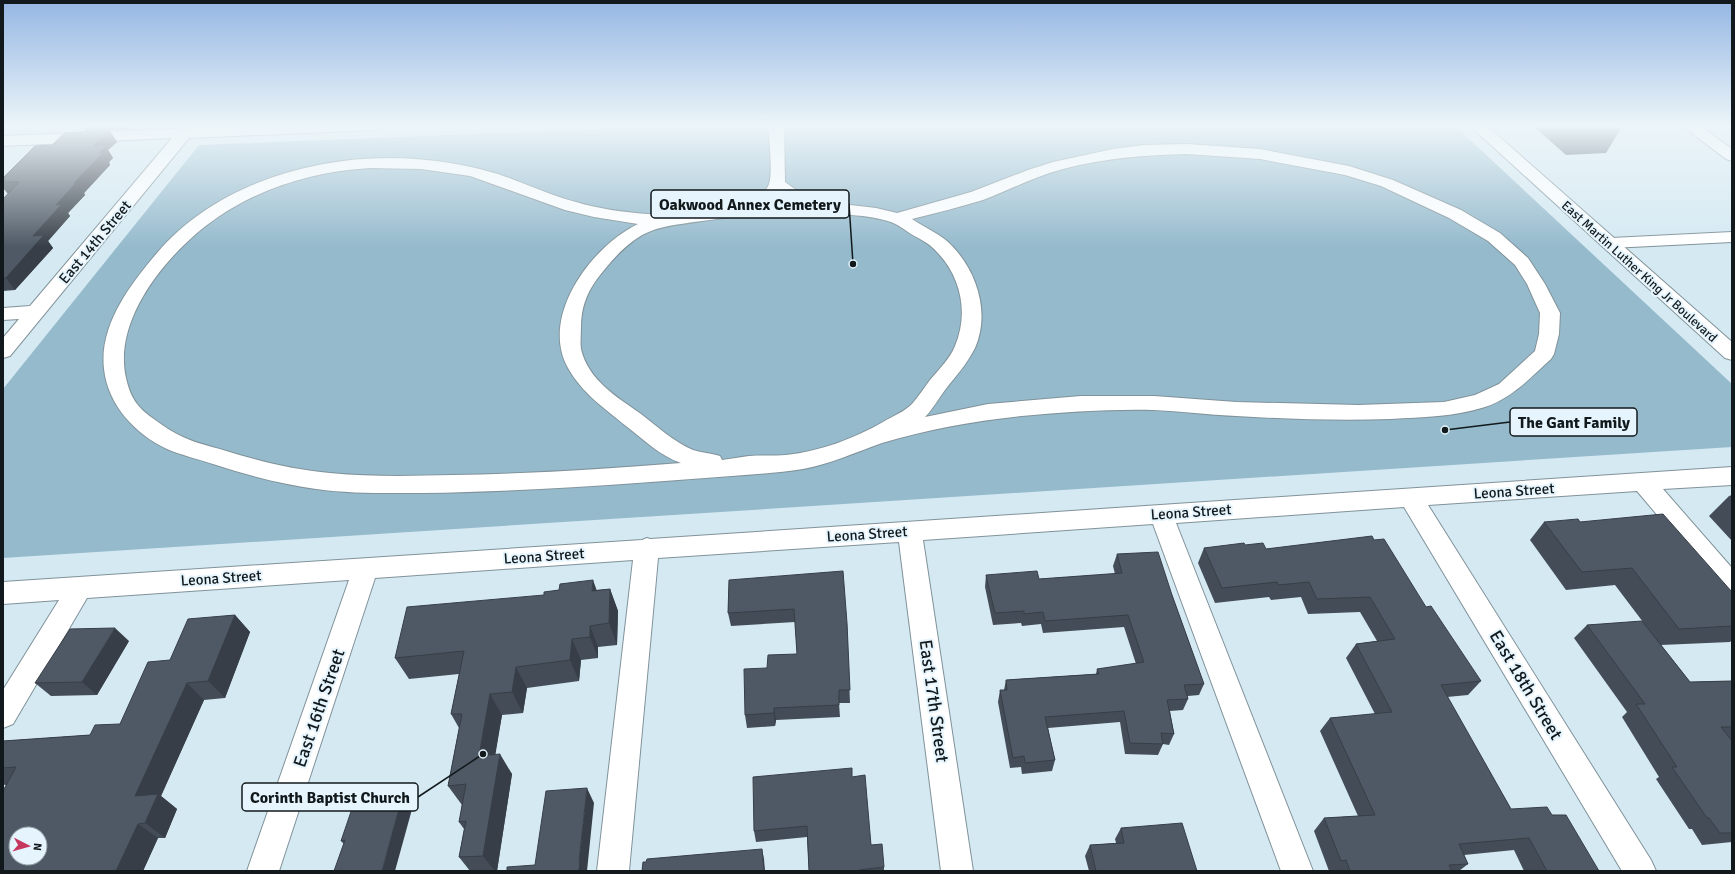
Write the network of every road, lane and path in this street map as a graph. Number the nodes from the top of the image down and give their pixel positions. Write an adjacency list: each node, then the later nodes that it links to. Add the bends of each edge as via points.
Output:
1 (158, 166): 13 (street, East 14th Street)
2 (342, 166): 18 (street, via 290,178 252,191 226,205 173,245 154,268 123,318 114,341 116,385 128,409 149,427 175,443 260,470 315,480 380,484 470,484)
3 (434, 166): 10 (street, via 486,176 572,206 631,218)
4 (777, 166): 8 (street)
5 (1057, 166): 9 (street, via 977,196)
6 (1322, 166): 17 (street, via 1387,183 1455,214 1494,237 1522,262 1550,313 1549,334 1544,354 1506,389 1480,401 1444,409 1358,413 1147,403 1081,403 981,413)
7 (1523, 166): 12 (street, East Martin Luther King Jr Boulevard)
8 (777, 184): 9 (street, via 795,198 811,205); 10 (street, via 770,197 754,205 727,212)
9 (897, 218): 17 (street, via 942,246 956,263 966,278 972,299 971,321 966,344 916,412)
10 (665, 221): 18 (street, via 643,228 626,239 605,258 577,295 570,314 571,348 578,366 604,399 681,455 704,461)
11 (1732, 237): 12 (street)
12 (1611, 243): 16 (street, East Martin Luther King Jr Boulevard)
13 (36, 312): 14 (street); 15 (street, East 14th Street)
14 (3, 314)
15 (3, 351)
16 (1732, 353)
17 (872, 438): 18 (street, via 853,448 824,456)
18 (762, 465)
19 (1732, 476): 20 (street, Leona Street)
20 (1643, 482): 21 (street, Leona Street); 26 (street)
21 (1412, 498): 22 (street, Leona Street); 34 (street, East 18th Street)
22 (1161, 514): 23 (street, Leona Street); 33 (street)
23 (910, 531): 24 (street, Leona Street); 32 (street, East 17th Street)
24 (647, 548): 25 (street, Leona Street); 31 (street)
25 (366, 568): 27 (street, Leona Street); 30 (street, East 16th Street)
26 (1732, 586)
27 (80, 587): 28 (street, Leona Street); 29 (street)
28 (3, 593)
29 (3, 715)
30 (263, 871)
31 (613, 871)
32 (957, 871)
33 (1297, 871)
34 (1640, 871)

